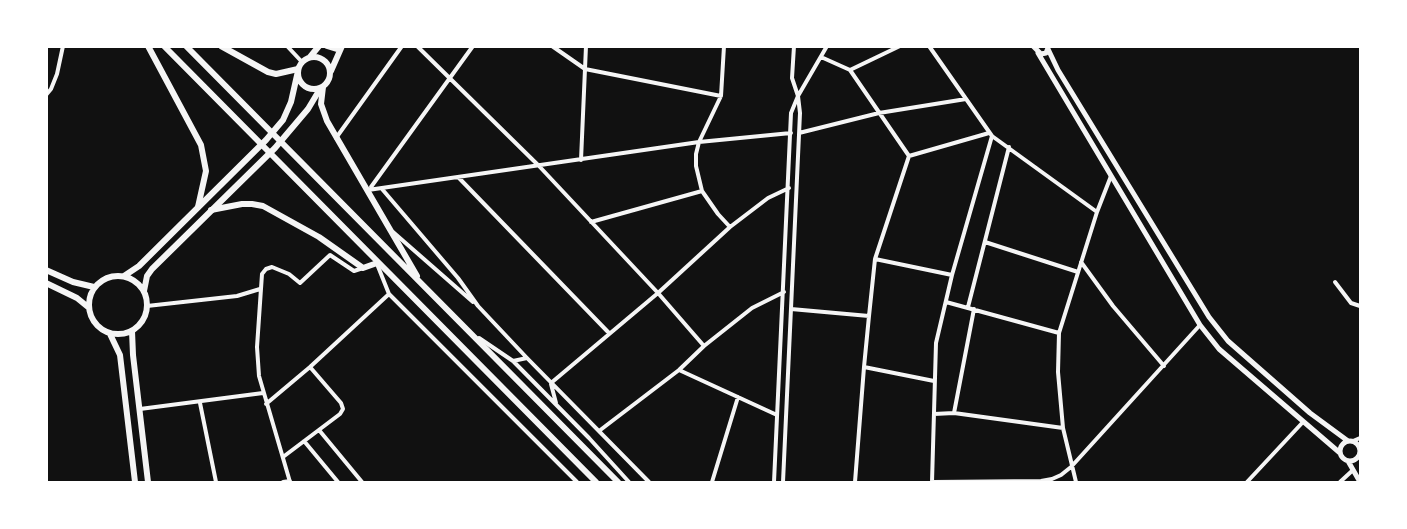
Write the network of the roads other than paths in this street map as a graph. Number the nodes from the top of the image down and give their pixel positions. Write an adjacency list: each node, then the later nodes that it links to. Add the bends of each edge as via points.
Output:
1 (63, 46): 32 (street)
2 (148, 46): 53 (main road, via 201,145 206,171)
3 (164, 46): 62 (main road)
4 (186, 46): 70 (main road)
5 (221, 46): 25 (main road, via 268,72 276,74)
6 (287, 46): 25 (street)
7 (319, 46): 23 (main road)
8 (327, 46): 20 (main road, via 332,50)
9 (402, 46): 41 (street)
10 (417, 46): 29 (street)
11 (473, 46): 29 (street)
12 (552, 46): 26 (street)
13 (586, 46): 26 (street)
14 (724, 46): 34 (street)
15 (794, 46): 35 (street, via 792,78)
16 (827, 46): 24 (street)
17 (900, 46): 27 (street)
18 (929, 46): 36 (street)
19 (1033, 46): 22 (main road)
20 (341, 48): 28 (main road)
21 (1048, 48): 22 (main road, via 1043,54); 116 (main road, via 1209,317 1237,349 1310,413)
22 (1038, 52): 47 (main road)
23 (310, 57): 25 (main road); 28 (main road, via 324,60)
24 (821, 57): 27 (street); 35 (street)
25 (299, 68): 31 (main road, via 299,80 304,86 311,90); 53 (main road, via 283,120)
26 (585, 69): 34 (street); 45 (street)
27 (850, 70): 37 (street)
28 (330, 72): 31 (main road, via 328,82)
29 (450, 79): 46 (street); 50 (street)
30 (46, 83): 32 (street)
31 (321, 88): 41 (main road, via 322,109); 54 (main road, via 275,148)
32 (51, 89): 33 (street)
33 (46, 95)
34 (721, 96): 42 (street)
35 (798, 96): 38 (street, via 791,113); 39 (street)
36 (966, 99): 37 (street); 40 (street)
37 (879, 113): 39 (street); 44 (street)
38 (791, 133): 42 (street); 49 (street)
39 (799, 133): 83 (street)
40 (990, 134): 43 (street); 44 (street); 66 (street)
41 (336, 138): 50 (main road)
42 (699, 142): 45 (street); 52 (street, via 696,166)
43 (1009, 147): 55 (street); 59 (street)
44 (909, 156): 60 (street)
45 (581, 160): 46 (street)
46 (539, 166): 48 (street); 56 (street)
47 (1111, 176): 55 (street); 86 (main road)
48 (459, 178): 51 (street); 89 (street)
49 (789, 188): 58 (street, via 768,198); 75 (street)
50 (369, 189): 51 (street); 57 (main road)
51 (382, 189): 79 (street)
52 (702, 191): 56 (street); 58 (street)
53 (198, 207): 67 (main road)
54 (211, 210): 63 (main road, via 242,204 263,206 319,237); 73 (main road, via 150,272)
55 (1096, 212): 61 (street)
56 (591, 222): 74 (street)
57 (387, 226): 70 (main road); 79 (street)
58 (730, 227): 74 (street)
59 (984, 242): 65 (street); 82 (street)
60 (875, 259): 66 (street); 85 (street)
61 (1080, 262): 65 (street); 95 (street)
62 (377, 263): 63 (main road); 76 (street); 131 (main road)
63 (363, 268): 72 (street, via 354,271 330,255 300,283 280,270 266,269)
64 (46, 270): 71 (main road)
65 (1078, 272): 90 (street)
66 (952, 275): 77 (street)
67 (124, 276): 71 (main road, via 104,279); 73 (main road)
68 (1335, 282): 80 (street, via 1351,303)
69 (46, 283): 81 (main road)
70 (423, 286): 87 (main road)
71 (94, 287): 81 (main road)
72 (260, 289): 78 (street, via 237,296); 101 (street, via 257,347)
73 (144, 291): 78 (main road)
74 (658, 292): 89 (street); 92 (street)
75 (784, 292): 92 (street, via 752,308); 109 (street)
76 (389, 294): 97 (street); 124 (street)
77 (946, 302): 82 (street); 99 (street, via 936,343)
78 (147, 306): 88 (main road, via 144,318)
79 (478, 306): 93 (street)
80 (1360, 306)
81 (88, 307): 91 (main road, via 94,323)
82 (968, 307): 84 (street)
83 (791, 309): 85 (street); 137 (street)
84 (974, 309): 90 (street); 107 (street)
85 (869, 316): 96 (street)
86 (1200, 325): 95 (street); 110 (main road, via 1220,349)
87 (465, 328): 94 (street); 132 (main road)
88 (132, 331): 91 (main road); 106 (main road)
89 (609, 333): 100 (street)
90 (1059, 333): 111 (street)
91 (110, 334): 125 (main road, via 120,355)
92 (704, 346): 98 (street)
93 (526, 358): 94 (street); 100 (street)
94 (513, 362): 104 (street)
95 (1164, 366): 121 (street)
96 (864, 367): 99 (street); 138 (street)
97 (310, 368): 105 (street); 112 (street, via 343,409)
98 (679, 370): 102 (street); 113 (street)
99 (934, 381): 108 (street)
100 (551, 383): 104 (street); 113 (street)
101 (263, 393): 103 (street); 105 (street)
102 (738, 397): 109 (street); 135 (street)
103 (200, 403): 106 (street); 127 (street)
104 (556, 403): 133 (street)
105 (266, 404): 118 (street)
106 (140, 409): 126 (main road)
107 (954, 413): 108 (street); 111 (street)
108 (934, 414): 139 (street)
109 (777, 415): 136 (street)
110 (1303, 422): 117 (main road); 141 (street)
111 (1063, 428): 121 (street)
112 (319, 430): 115 (street); 130 (street)
113 (599, 431): 134 (street)
114 (1360, 438): 116 (street)
115 (304, 441): 118 (street); 129 (street)
116 (1350, 441): 117 (main road, via 1342,444); 119 (main road, via 1359,447)
117 (1340, 453): 120 (main road)
118 (282, 457): 123 (street)
119 (1360, 457): 120 (main road)
120 (1348, 461): 122 (main road)
121 (1071, 466): 139 (street, via 1061,475 1041,481); 140 (street)
122 (1353, 470): 142 (street); 143 (main road)
123 (290, 482): 128 (street)
124 (576, 482)
125 (135, 483)
126 (148, 483)
127 (216, 483)
128 (284, 483)
129 (338, 483)
130 (362, 483)
131 (596, 483)
132 (618, 483)
133 (629, 483)
134 (650, 483)
135 (712, 483)
136 (774, 483)
137 (783, 483)
138 (855, 483)
139 (933, 483)
140 (1076, 483)
141 (1247, 483)
142 (1340, 483)
143 (1360, 483)

